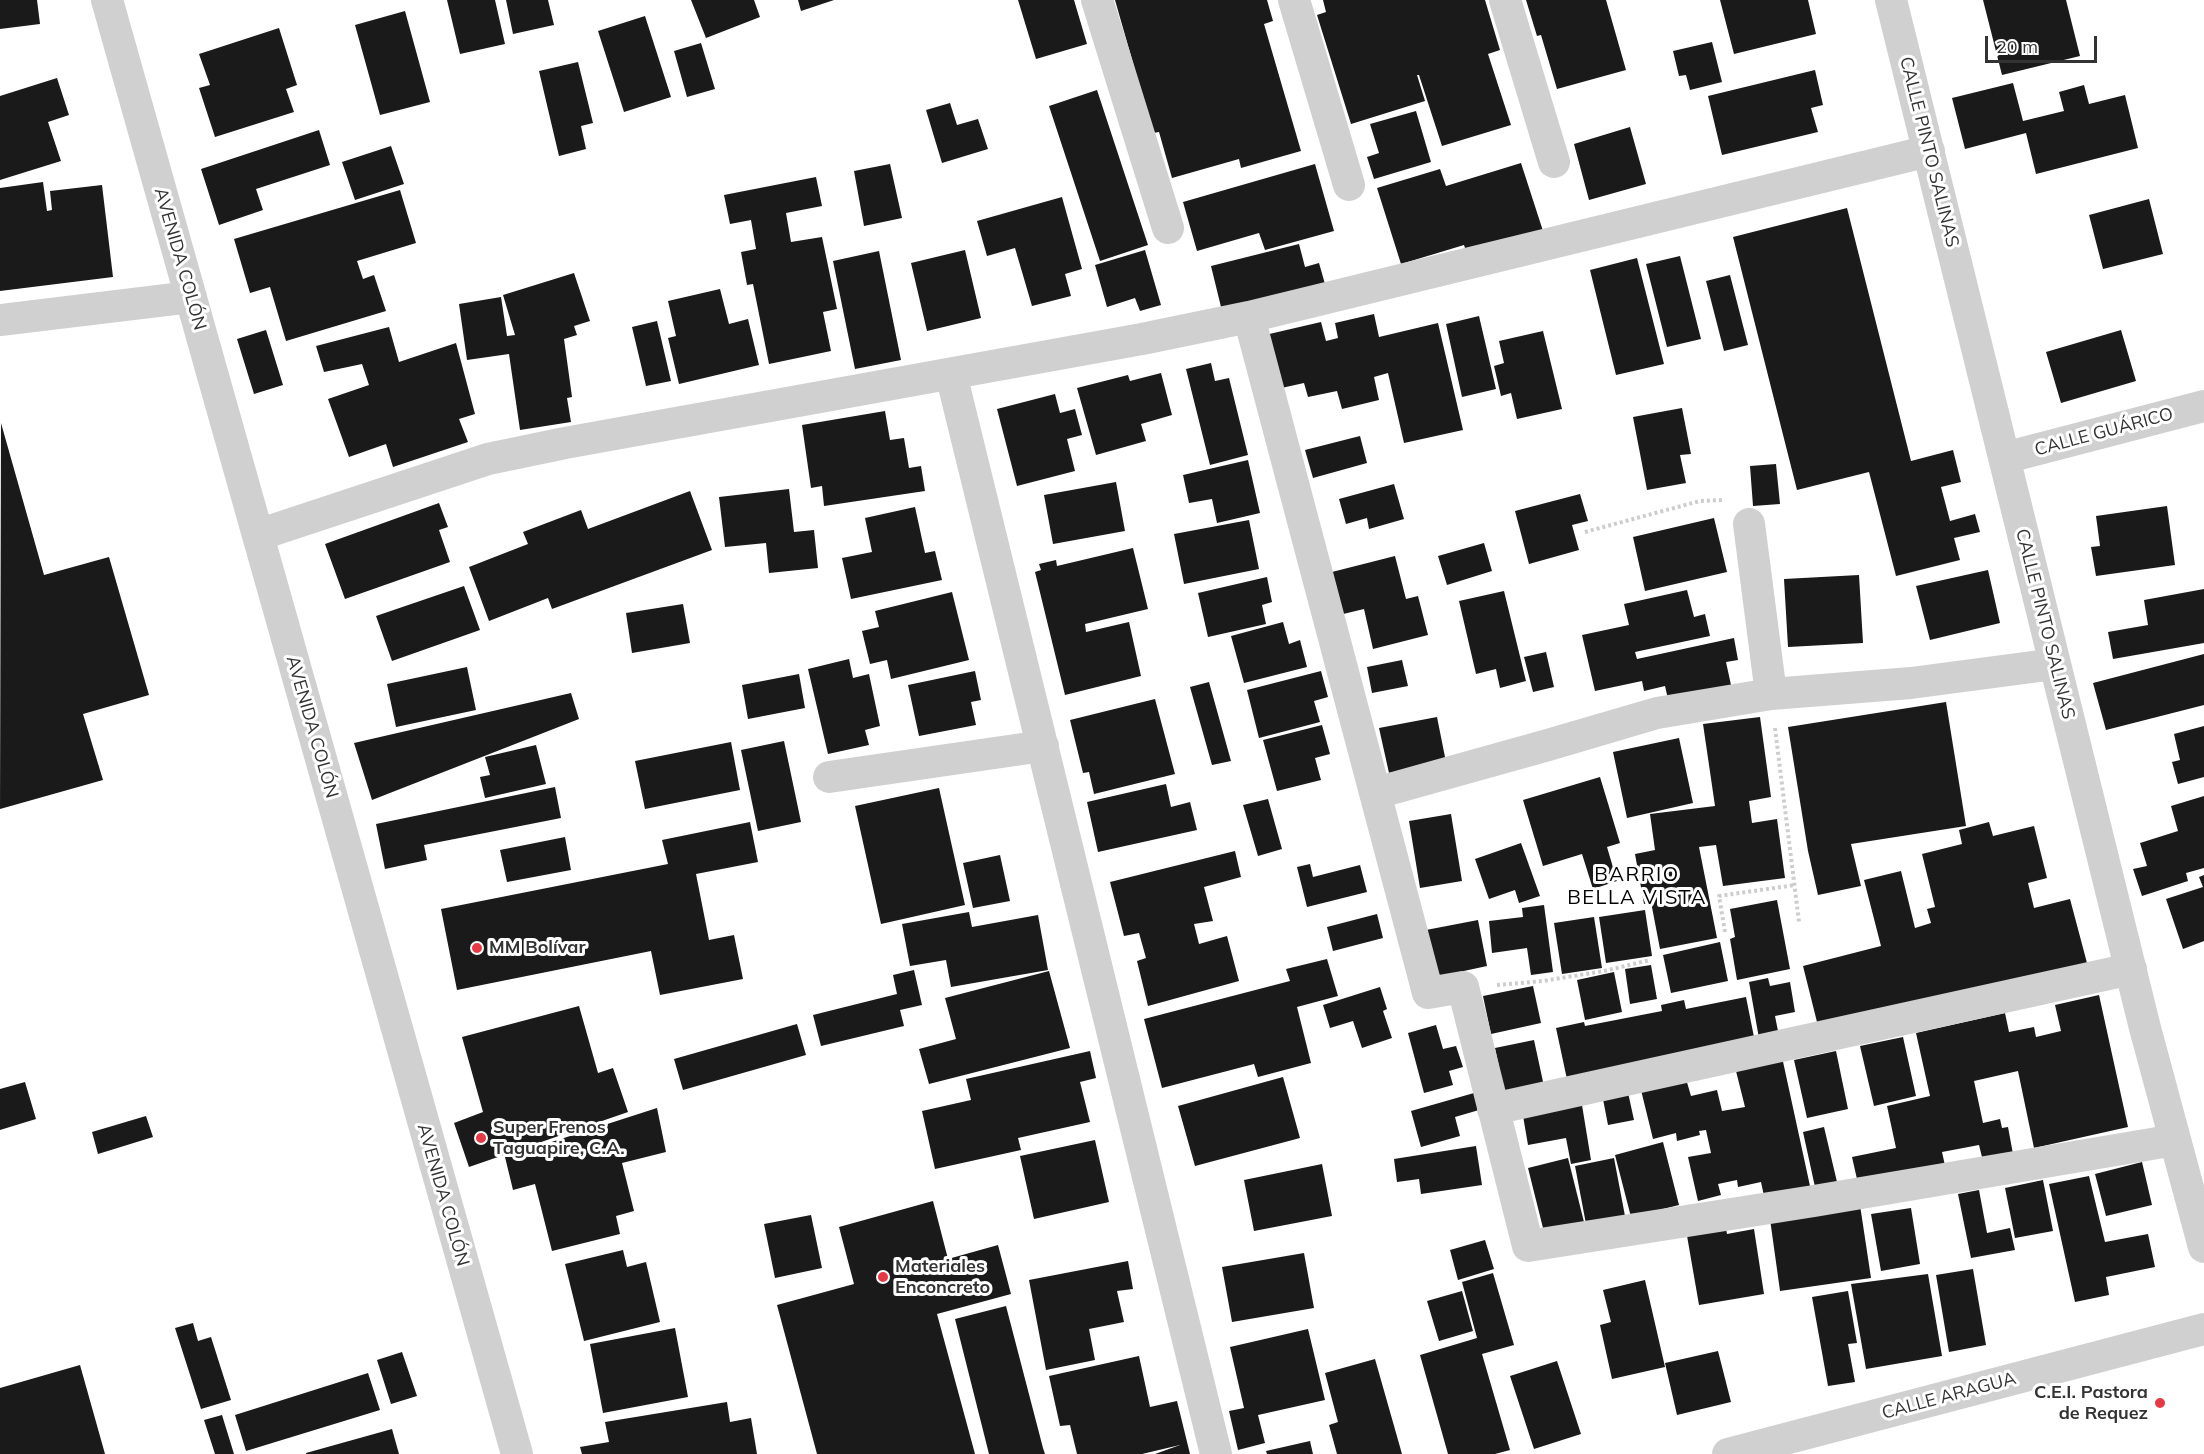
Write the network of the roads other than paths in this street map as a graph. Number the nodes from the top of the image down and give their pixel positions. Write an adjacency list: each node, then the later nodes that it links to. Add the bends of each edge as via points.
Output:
1 (1097, 0): 9 (street)
2 (1294, 0): 8 (street)
3 (1505, 0): 7 (street)
4 (1891, 0): 6 (street, CALLE PINTO SALINAS)
5 (117, 3): 10 (street, AVENIDA COLÓN)
6 (1929, 151): 11 (street); 15 (street, CALLE PINTO SALINAS)
7 (1554, 162)
8 (1349, 185)
9 (1168, 228)
10 (191, 297): 12 (street); 17 (street, AVENIDA COLÓN)
11 (1249, 317): 13 (street); 22 (street)
12 (0, 320)
13 (951, 374): 17 (street, via 488,459); 20 (street)
14 (2204, 406): 15 (street, CALLE GUÁRICO)
15 (2004, 458): 18 (street, CALLE PINTO SALINAS)
16 (1749, 524): 19 (street)
17 (258, 535): 28 (street, AVENIDA COLÓN)
18 (2055, 664): 19 (street, via 1911,683); 23 (street, CALLE PINTO SALINAS)
19 (1771, 694): 22 (street, via 1657,713)
20 (1043, 746): 21 (street); 29 (street)
21 (829, 777)
22 (1376, 793): 24 (street, via 1428,993 1463,987)
23 (2131, 969): 24 (street); 25 (street, CALLE PINTO SALINAS)
24 (1493, 1109): 25 (street, via 1528,1246)
25 (2175, 1140): 26 (street, CALLE PINTO SALINAS)
26 (2204, 1247)
27 (2204, 1329): 30 (street, CALLE ARAGUA)
28 (517, 1454)
29 (1216, 1454)
30 (1728, 1454)

